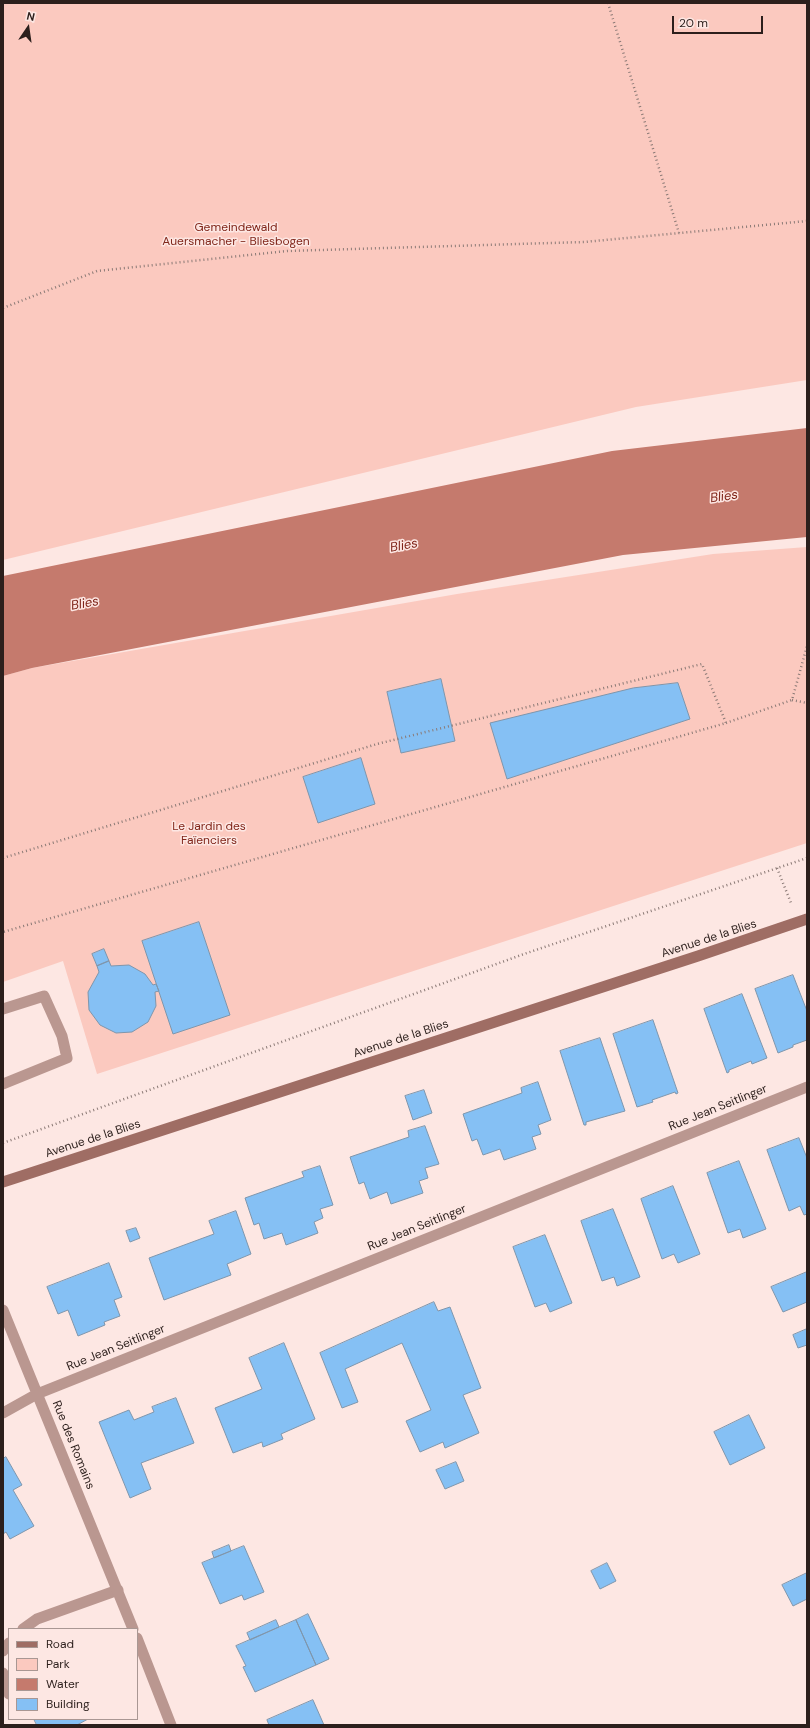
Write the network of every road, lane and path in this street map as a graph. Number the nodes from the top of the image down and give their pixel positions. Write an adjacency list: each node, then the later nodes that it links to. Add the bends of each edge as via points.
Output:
1 (608, 3): 3 (path)
2 (807, 221): 3 (path)
3 (679, 233): 4 (path, via 584,242 287,251 105,270)
4 (3, 308)
5 (807, 646): 6 (path)
6 (792, 700): 7 (path); 8 (path)
7 (807, 703)
8 (726, 723): 9 (path, via 702,664 377,744); 13 (path)
9 (3, 858)
10 (807, 858): 11 (path)
11 (778, 868): 12 (path); 17 (path, via 524,954)
12 (803, 921): 18 (main road, Avenue de la Blies)
13 (3, 932)
14 (3, 1009): 15 (street, via 44,996 62,1036 67,1058)
15 (3, 1084)
16 (807, 1087): 20 (street, Rue Jean Seitlinger)
17 (3, 1143)
18 (3, 1182)
19 (3, 1310): 20 (street, Rue des Romains)
20 (37, 1394): 21 (street, Rue Jean Seitlinger); 22 (street, Rue des Romains)
21 (3, 1413)
22 (118, 1590): 23 (street, via 37,1619); 24 (street, Rue des Romains)
23 (24, 1628)
24 (134, 1628)
25 (138, 1641): 28 (street)
26 (3, 1673): 27 (street)
27 (8, 1690)
28 (170, 1725)

